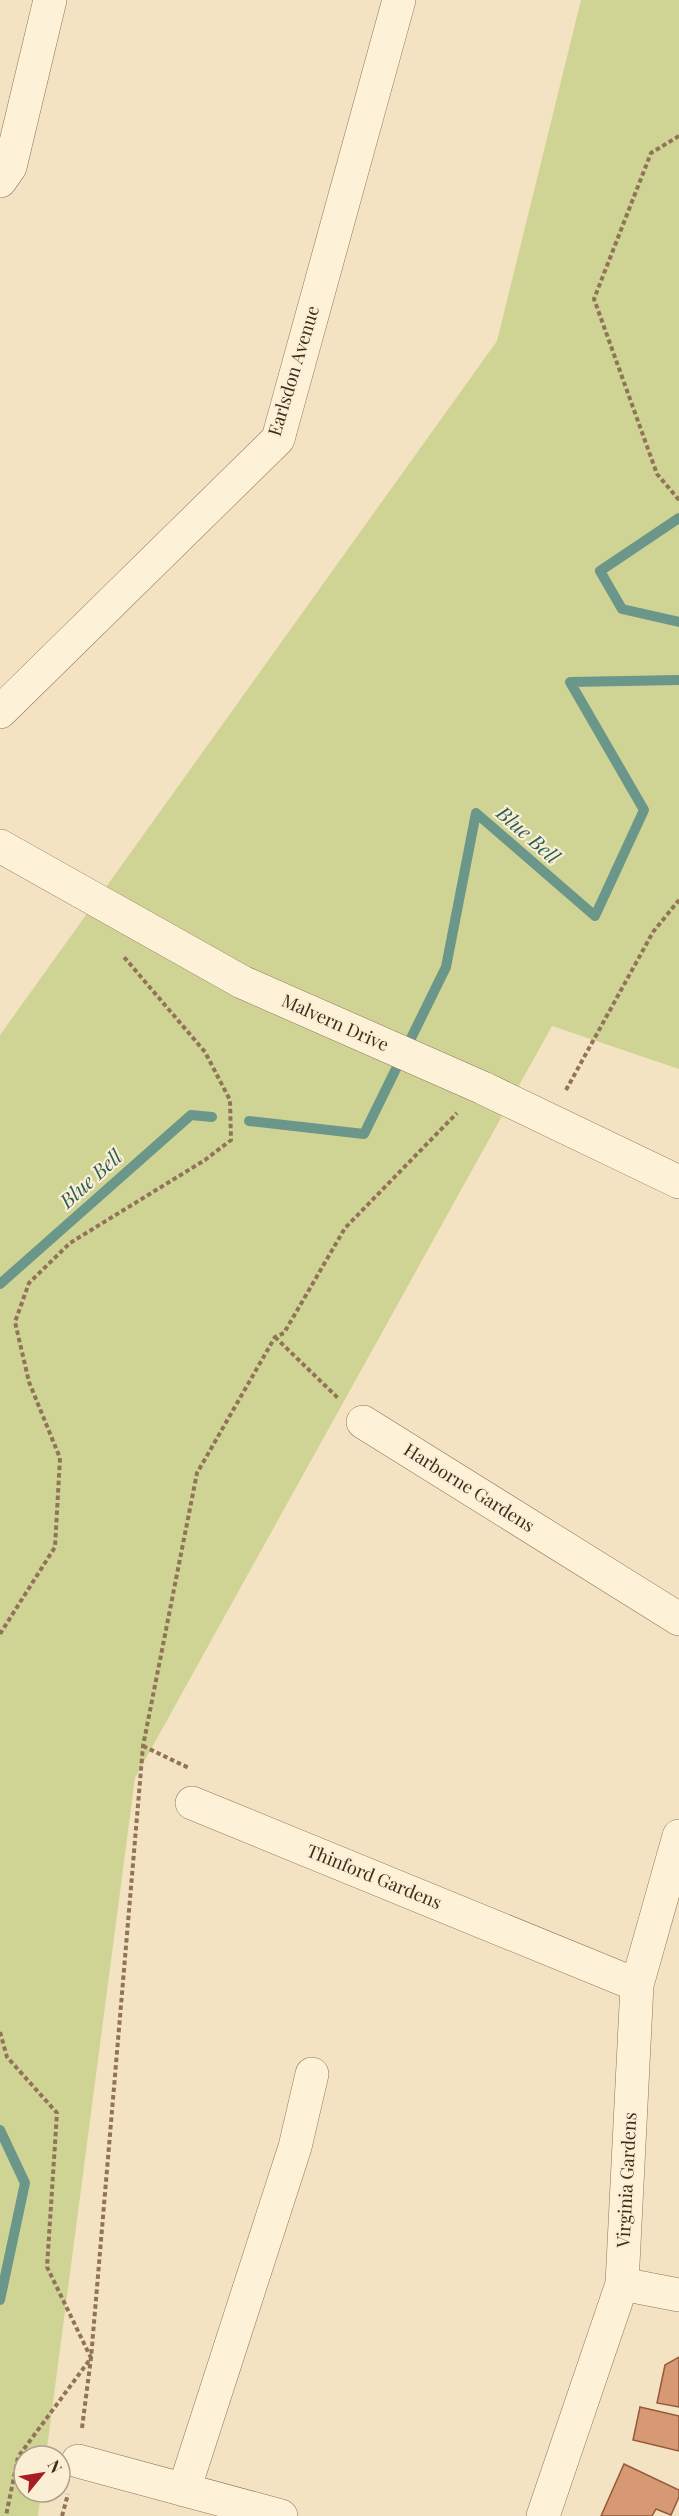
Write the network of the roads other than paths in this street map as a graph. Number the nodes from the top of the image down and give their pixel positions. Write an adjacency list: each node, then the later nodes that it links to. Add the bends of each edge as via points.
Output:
1 (50, 0): 3 (street, via 10,167)
2 (399, 0): 4 (street, Earlsdon Avenue, via 278,439)
3 (0, 181)
4 (0, 712)
5 (0, 846): 6 (street, Malvern Drive, via 242,982 483,1088)
6 (679, 1182)
7 (363, 1422): 8 (street, Harborne Gardens)
8 (679, 1619)
9 (192, 1803): 11 (street, Thinford Gardens)
10 (679, 1836): 11 (street, Virginia Gardens)
11 (637, 1985): 13 (street, Virginia Gardens)
12 (312, 2074): 16 (street, via 295,2147)
13 (622, 2283): 14 (street); 18 (street, Virginia Gardens)
14 (679, 2295)
15 (78, 2461): 16 (street)
16 (184, 2490): 17 (street)
17 (281, 2516)
18 (543, 2516)

